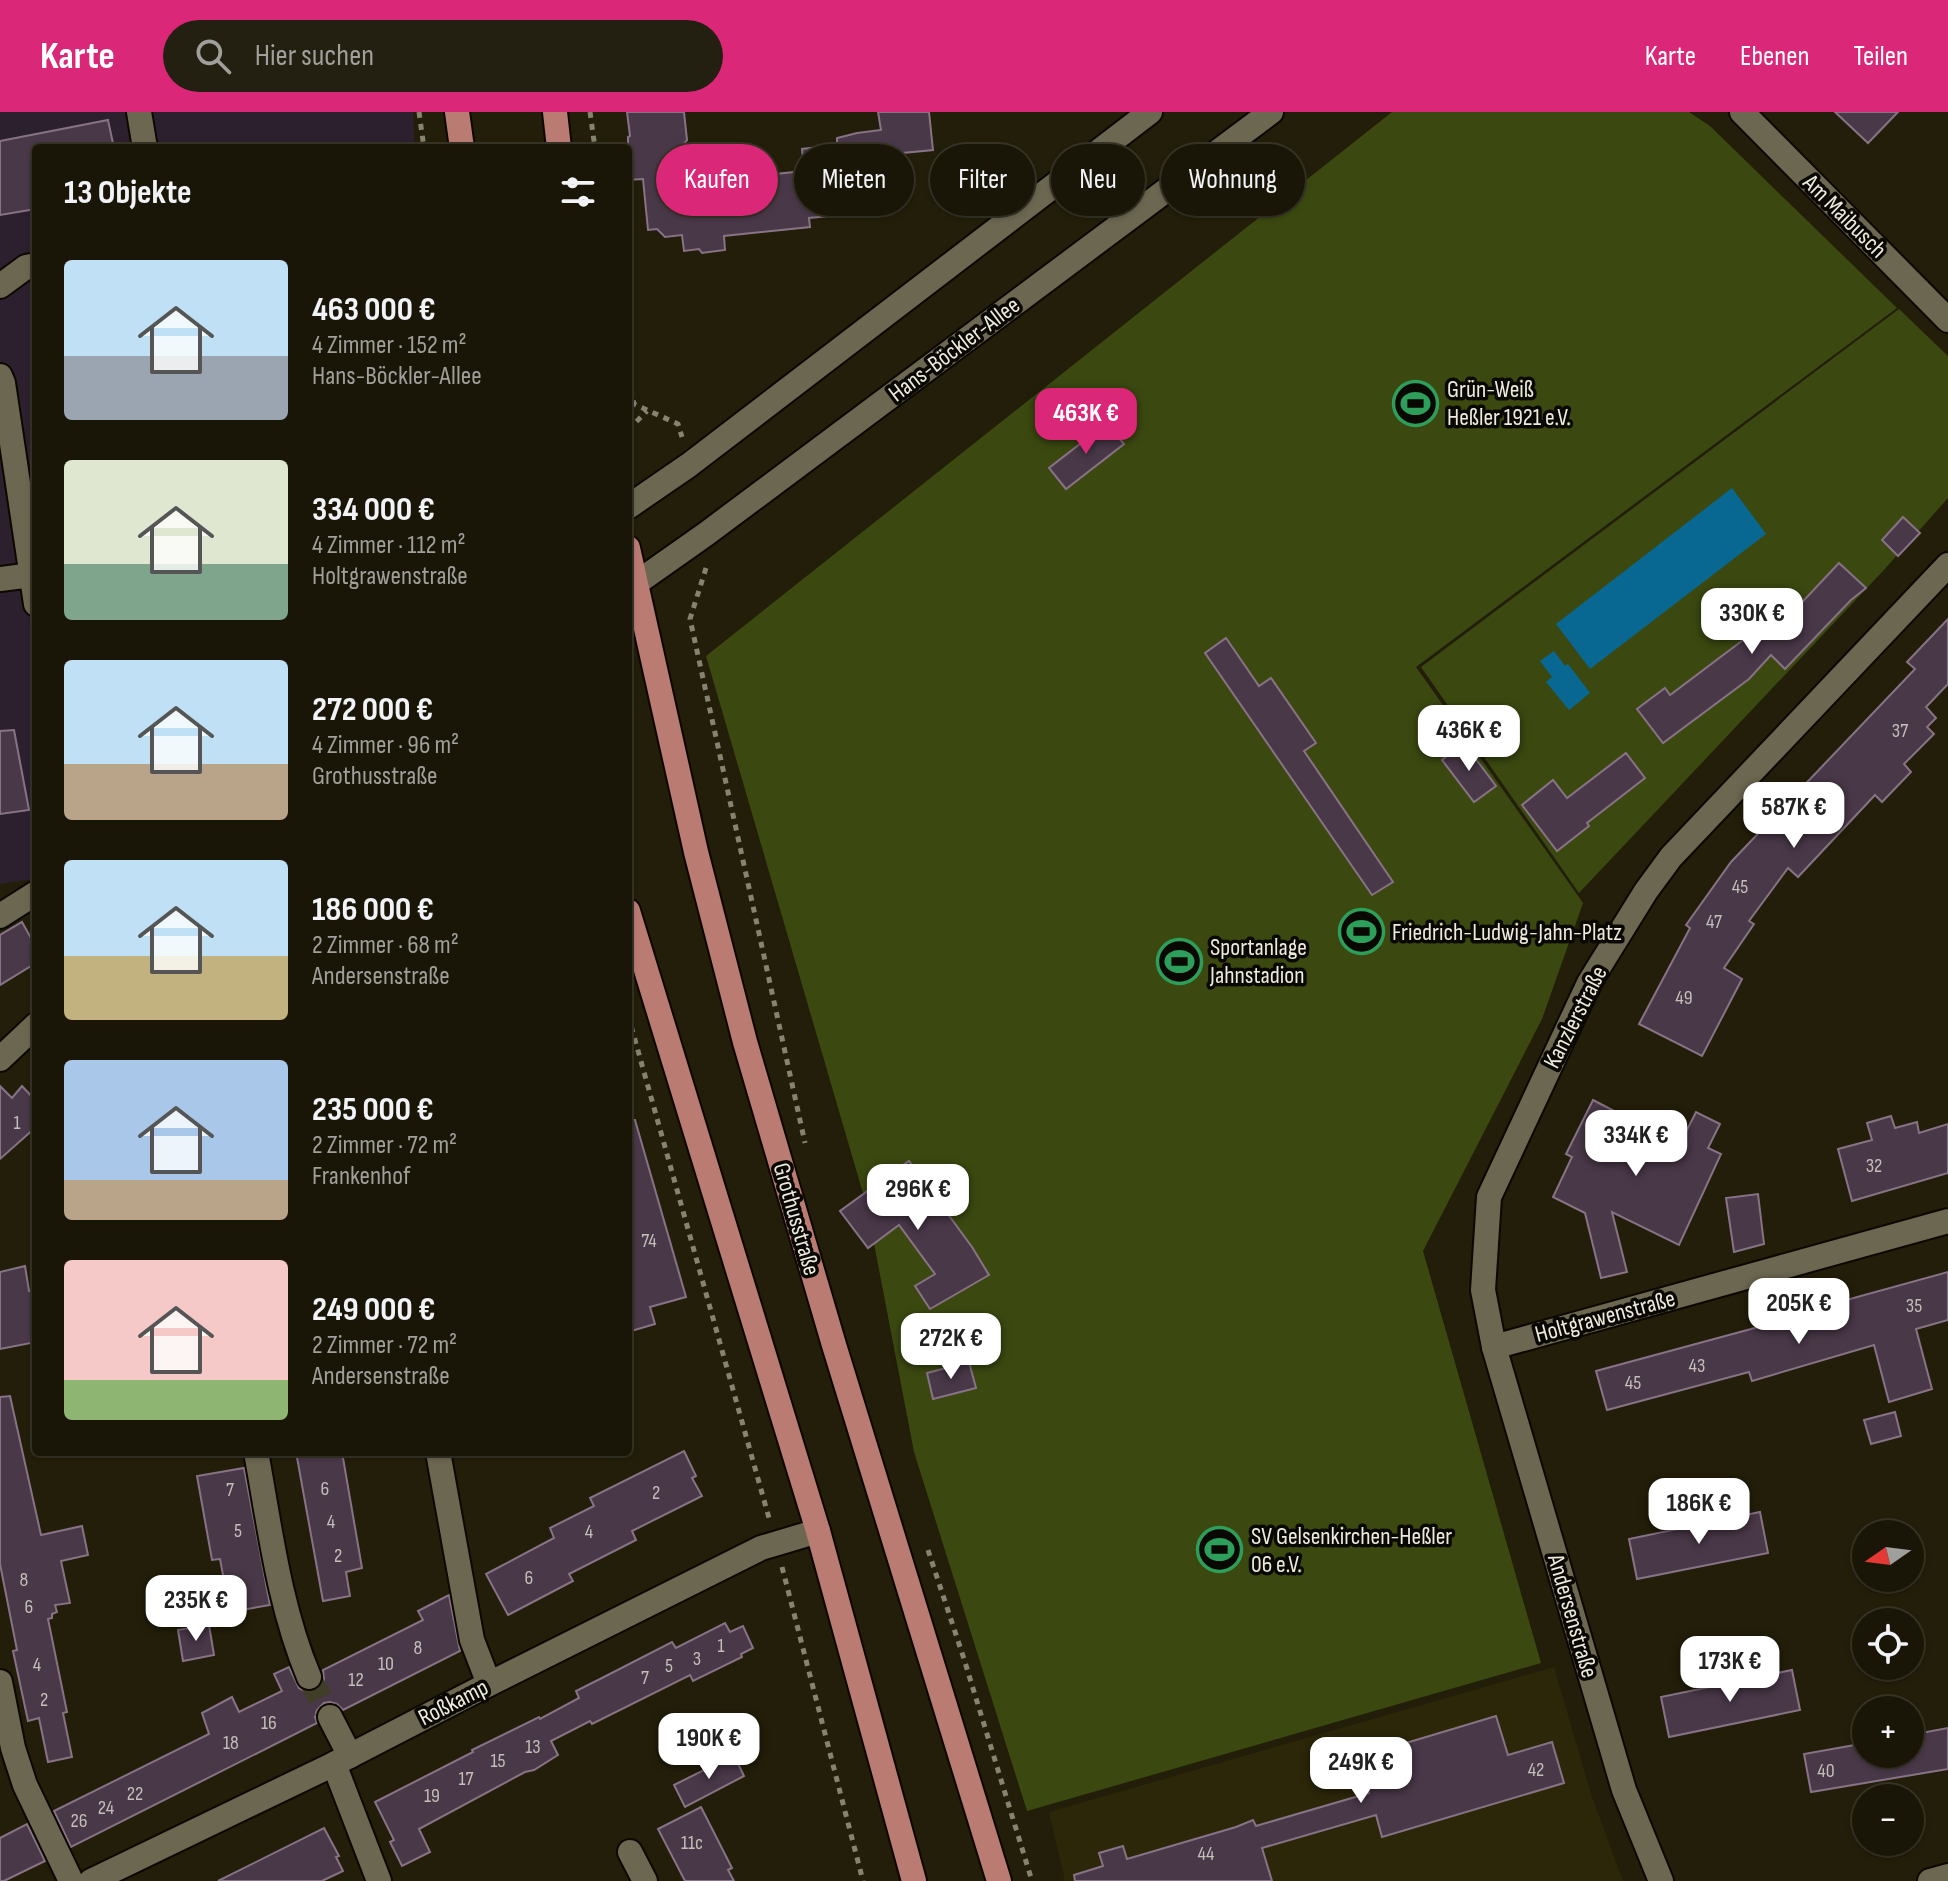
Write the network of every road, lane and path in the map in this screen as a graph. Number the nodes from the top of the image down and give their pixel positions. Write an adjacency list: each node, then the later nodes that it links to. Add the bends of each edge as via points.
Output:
1 (139, 112): 9 (street)
2 (419, 112): 10 (path)
3 (457, 112): 11 (main road)
4 (555, 112): 12 (main road)
5 (590, 112): 13 (path)
6 (1150, 112): 23 (street)
7 (1271, 112): 28 (street, Hans-Böckler-Allee)
8 (1742, 112): 16 (street, Am Maibusch)
9 (144, 144)
10 (423, 144)
11 (461, 144)
12 (559, 144)
13 (594, 144)
14 (32, 266): 15 (street)
15 (0, 286)
16 (1948, 320)
17 (0, 376): 19 (street)
18 (632, 395): 20 (path, via 634,404)
19 (3, 401): 26 (street)
20 (648, 410): 21 (path); 22 (path, via 678,424)
21 (632, 426)
22 (682, 439)
23 (632, 504)
24 (708, 562): 35 (path, via 690,619)
25 (1948, 565): 37 (street, Kanzlerstraße, via 1671,857 1589,983 1489,1197 1483,1290)
26 (32, 575): 27 (street)
27 (0, 579)
28 (632, 586): 57 (main road, Grothusstraße, via 745,1042)
29 (32, 896): 30 (street)
30 (0, 916)
31 (632, 924): 41 (main road)
32 (32, 1029): 34 (street)
33 (632, 1029): 40 (path)
34 (0, 1059)
35 (808, 1153)
36 (1948, 1221): 37 (street, Holtgrawenstraße)
37 (1494, 1347): 59 (street, Andersenstraße, via 1624,1790)
38 (257, 1456): 44 (street, via 281,1588)
39 (439, 1456): 46 (street, via 472,1640)
40 (771, 1525)
41 (818, 1531): 46 (street, Roßkamp, via 761,1548); 56 (main road)
42 (925, 1540): 58 (path)
43 (779, 1554): 55 (path)
44 (309, 1677)
45 (0, 1682): 51 (street, via 25,1785)
46 (489, 1684): 48 (street, Roßkamp)
47 (330, 1717): 48 (street)
48 (342, 1760): 52 (street, Roßkamp); 53 (street)
49 (630, 1852): 54 (street)
50 (1948, 1876): 60 (street)
51 (71, 1881)
52 (91, 1881)
53 (379, 1881)
54 (645, 1881)
55 (863, 1881)
56 (914, 1881)
57 (999, 1881)
58 (1032, 1881)
59 (1661, 1881)
60 (1930, 1881)

